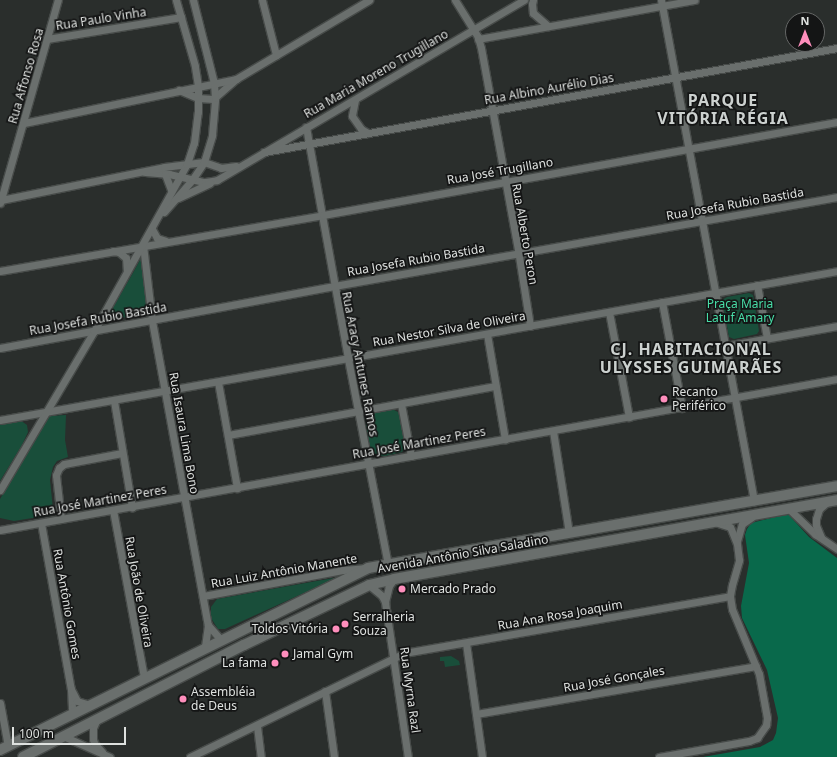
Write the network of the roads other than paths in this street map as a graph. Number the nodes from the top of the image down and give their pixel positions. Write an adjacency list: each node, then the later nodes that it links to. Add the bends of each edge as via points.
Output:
1 (58, 0): 14 (street, Rua Affonso Rosa)
2 (176, 0): 11 (street)
3 (193, 0): 18 (street)
4 (262, 0): 17 (street)
5 (369, 0): 17 (street)
6 (456, 0): 13 (street, Rua Alberto Peron)
7 (524, 0): 13 (street, Rua Maria Moreno Trugillano)
8 (533, 0): 12 (street, via 533,14)
9 (695, 0): 10 (street)
10 (662, 3): 12 (street); 20 (street)
11 (181, 18): 14 (street, Rua Paulo Vinha); 19 (street)
12 (548, 26): 15 (street)
13 (473, 29): 15 (street, Rua Alberto Peron); 27 (street, Rua Maria Moreno Trugillano)
14 (47, 39): 30 (street, Rua Affonso Rosa)
15 (478, 39): 28 (street, Rua Alberto Peron)
16 (837, 48): 20 (street, Rua Albino Aurélio Dias)
17 (276, 55): 21 (street)
18 (211, 70): 21 (street, via 220,78); 22 (street)
19 (196, 71): 23 (street); 24 (street, via 189,84)
20 (675, 78): 28 (street, Rua Albino Aurélio Dias); 35 (street)
21 (236, 79): 22 (street); 26 (street)
22 (214, 83): 23 (street); 26 (street)
23 (198, 86): 24 (street); 25 (street)
24 (179, 90): 25 (street); 30 (street)
25 (198, 98): 26 (street); 38 (street, via 194,143)
26 (215, 98): 37 (street, via 212,135)
27 (355, 100): 31 (street, Rua Maria Moreno Trugillano); 32 (street, via 352,116 361,129)
28 (493, 111): 32 (street, Rua Albino Aurélio Dias); 45 (street, Rua Alberto Peron)
29 (837, 122): 35 (street, Rua José Trugillano)
30 (24, 123): 49 (street, Rua Affonso Rosa)
31 (306, 127): 33 (street, Rua Maria Moreno Trugillano); 34 (street, Rua Aracy Antunes Ramos)
32 (368, 133): 34 (street, Rua Albino Aurélio Dias)
33 (288, 138): 34 (street, via 297,138); 36 (street, Rua Maria Moreno Trugillano)
34 (309, 143): 36 (street, Rua Albino Aurélio Dias); 50 (street, Rua Aracy Antunes Ramos)
35 (688, 149): 45 (street, Rua José Trugillano); 52 (street)
36 (264, 152): 39 (street, Rua Maria Moreno Trugillano)
37 (204, 162): 38 (street); 39 (street, Rua Maria Moreno Trugillano, via 221,168); 43 (street)
38 (187, 164): 40 (street); 42 (street)
39 (238, 166): 44 (street, Rua Maria Moreno Trugillano)
40 (146, 172): 41 (street); 49 (street)
41 (165, 174): 42 (street); 46 (street)
42 (178, 178): 43 (street); 46 (street)
43 (192, 180): 44 (street); 48 (street)
44 (217, 180): 48 (street, Rua Maria Moreno Trugillano)
45 (505, 181): 50 (street, Rua José Trugillano); 57 (street, Rua Alberto Peron)
46 (171, 190): 51 (street)
47 (837, 197): 52 (street, Rua Josefa Rubio Bastida)
48 (176, 199): 51 (street)
49 (1, 202)
50 (323, 215): 54 (street, Rua José Trugillano); 62 (street, Rua Aracy Antunes Ramos)
51 (157, 220): 53 (street)
52 (701, 221): 57 (street, Rua Josefa Rubio Bastida); 63 (street)
53 (152, 229): 54 (street, via 157,238); 55 (street)
54 (166, 241): 55 (street, Rua José Trugillano)
55 (143, 245): 56 (street, Rua José Trugillano); 60 (street); 66 (street, Rua Isaura Lima Bono)
56 (110, 250): 58 (street, Rua José Trugillano); 60 (street, via 119,252 126,258)
57 (518, 253): 62 (street, Rua Josefa Rubio Bastida); 67 (street, Rua Alberto Peron)
58 (0, 270)
59 (837, 271): 61 (street, Rua Nestor Silva de Oliveira)
60 (127, 272): 69 (street)
61 (757, 285): 63 (street, Rua Nestor Silva de Oliveira); 71 (street)
62 (334, 286): 66 (street, Rua Josefa Rubio Bastida); 74 (street, Rua Aracy Antunes Ramos)
63 (715, 293): 64 (street, Rua Nestor Silva de Oliveira); 72 (street)
64 (662, 302): 65 (street, Rua Nestor Silva de Oliveira); 83 (street)
65 (609, 312): 67 (street, Rua Nestor Silva de Oliveira); 87 (street)
66 (152, 321): 69 (street, Rua Josefa Rubio Bastida); 78 (street, Rua Isaura Lima Bono)
67 (530, 326): 70 (street, Rua Nestor Silva de Oliveira)
68 (837, 326): 71 (street)
69 (94, 331): 73 (street, Rua Josefa Rubio Bastida); 79 (street)
70 (487, 334): 74 (street, Rua Nestor Silva de Oliveira); 77 (street)
71 (767, 338): 72 (street)
72 (725, 346): 80 (street)
73 (0, 348)
74 (348, 359): 76 (street, Rua Nestor Silva de Oliveira); 86 (street, Rua Aracy Antunes Ramos)
75 (837, 379): 80 (street, Rua José Martinez Peres)
76 (218, 382): 78 (street, Rua Nestor Silva de Oliveira); 90 (street)
77 (496, 386): 82 (street); 91 (street)
78 (166, 392): 81 (street, Rua Nestor Silva de Oliveira); 98 (street, Rua Isaura Lima Bono)
79 (56, 395): 84 (street, via 58,404); 85 (street)
80 (734, 398): 83 (street, Rua José Martinez Peres); 99 (street)
81 (114, 401): 84 (street, Rua Nestor Silva de Oliveira); 92 (street)
82 (401, 404): 86 (street); 93 (street)
83 (682, 408): 87 (street, Rua José Martinez Peres)
84 (66, 409): 85 (street, Rua Nestor Silva de Oliveira)
85 (45, 412): 88 (street, Rua Nestor Silva de Oliveira); 97 (street)
86 (358, 412): 90 (street); 94 (street, Rua Aracy Antunes Ramos)
87 (629, 417): 89 (street, Rua José Martinez Peres)
88 (0, 420)
89 (553, 431): 91 (street, Rua José Martinez Peres); 109 (street)
90 (228, 436): 96 (street)
91 (505, 439): 93 (street, Rua José Martinez Peres)
92 (122, 453): 101 (street); 105 (street, via 64,464 59,468 56,475)
93 (411, 456): 94 (street, Rua José Martinez Peres)
94 (367, 464): 96 (street, Rua José Martinez Peres); 113 (street, Rua Aracy Antunes Ramos)
95 (837, 486): 99 (main road, Avenida Antônio Silva Saladino)
96 (237, 488): 98 (street, Rua José Martinez Peres)
97 (0, 490)
98 (184, 497): 101 (street, Rua José Martinez Peres); 117 (street, Rua Isaura Lima Bono)
99 (754, 501): 109 (main road, Avenida Antônio Silva Saladino)
100 (832, 501): 103 (main road, Avenida Antônio Silva Saladino); 110 (street, via 820,509 816,519 816,526)
101 (132, 507): 102 (street, Rua José Martinez Peres)
102 (113, 510): 105 (street, Rua José Martinez Peres); 127 (street, Rua João de Oliveira)
103 (790, 510): 104 (main road, Avenida Antônio Silva Saladino); 110 (street)
104 (752, 517): 107 (main road, Avenida Antônio Silva Saladino); 111 (street, via 740,528)
105 (61, 519): 106 (street, Rua José Martinez Peres)
106 (41, 523): 108 (street, Rua José Martinez Peres); 128 (street, Rua Antônio Gomes)
107 (718, 523): 111 (street, via 730,527); 115 (main road, Avenida Antônio Silva Saladino)
108 (2, 528)
109 (569, 533): 113 (main road, Avenida Antônio Silva Saladino)
110 (822, 539): 112 (street)
111 (736, 544): 118 (street, via 739,560)
112 (837, 549)
113 (388, 564): 114 (main road, Avenida Antônio Silva Saladino)
114 (368, 568): 117 (street, Rua Luiz Antônio Manente, via 343,570); 121 (main road, Avenida Antônio Silva Saladino)
115 (394, 579): 116 (main road, Avenida Antônio Silva Saladino); 119 (street, Rua Myrna Razl, via 389,586)
116 (369, 585): 119 (street); 123 (main road, Avenida Antônio Silva Saladino)
117 (203, 596): 120 (street, Rua Isaura Lima Bono)
118 (730, 596): 122 (street, Rua Ana Rosa Joaquim); 126 (street, via 732,609)
119 (385, 602): 125 (street, Rua Myrna Razl)
120 (208, 625): 121 (street); 124 (street, Rua Isaura Lima Bono)
121 (221, 640): 123 (main road, via 227,646); 124 (main road, Avenida Antônio Silva Saladino)
122 (466, 643): 125 (street, Rua Ana Rosa Joaquim, via 404,653); 134 (street)
123 (244, 645): 136 (main road, Avenida Antônio Silva Saladino)
124 (205, 647): 127 (main road)
125 (394, 657): 129 (street, Rua Ana Rosa Joaquim); 146 (street, Rua Myrna Razl)
126 (756, 666): 134 (street, Rua José Gonçales); 148 (street, via 767,718 766,725 757,738)
127 (144, 678): 132 (main road)
128 (71, 689): 130 (street, Rua Antônio Gomes); 132 (street, via 77,701)
129 (325, 691): 137 (street, Rua Ana Rosa Joaquim); 145 (street)
130 (71, 699): 133 (street, Rua Antônio Gomes); 135 (street, Rua Antônio Gomes)
131 (0, 703): 139 (street)
132 (90, 705): 133 (main road)
133 (75, 712): 135 (main road); 136 (main road)
134 (476, 714): 147 (street)
135 (64, 717): 139 (main road)
136 (93, 720): 138 (main road, Avenida Antônio Silva Saladino); 140 (street, via 94,743)
137 (256, 726): 143 (street, Rua Ana Rosa Joaquim); 144 (street)
138 (64, 736): 140 (street); 142 (main road)
139 (4, 748): 141 (main road)
140 (107, 756)
141 (6, 757)
142 (23, 757)
143 (190, 757)
144 (261, 757)
145 (334, 757)
146 (408, 757)
147 (482, 757)
148 (659, 757)

